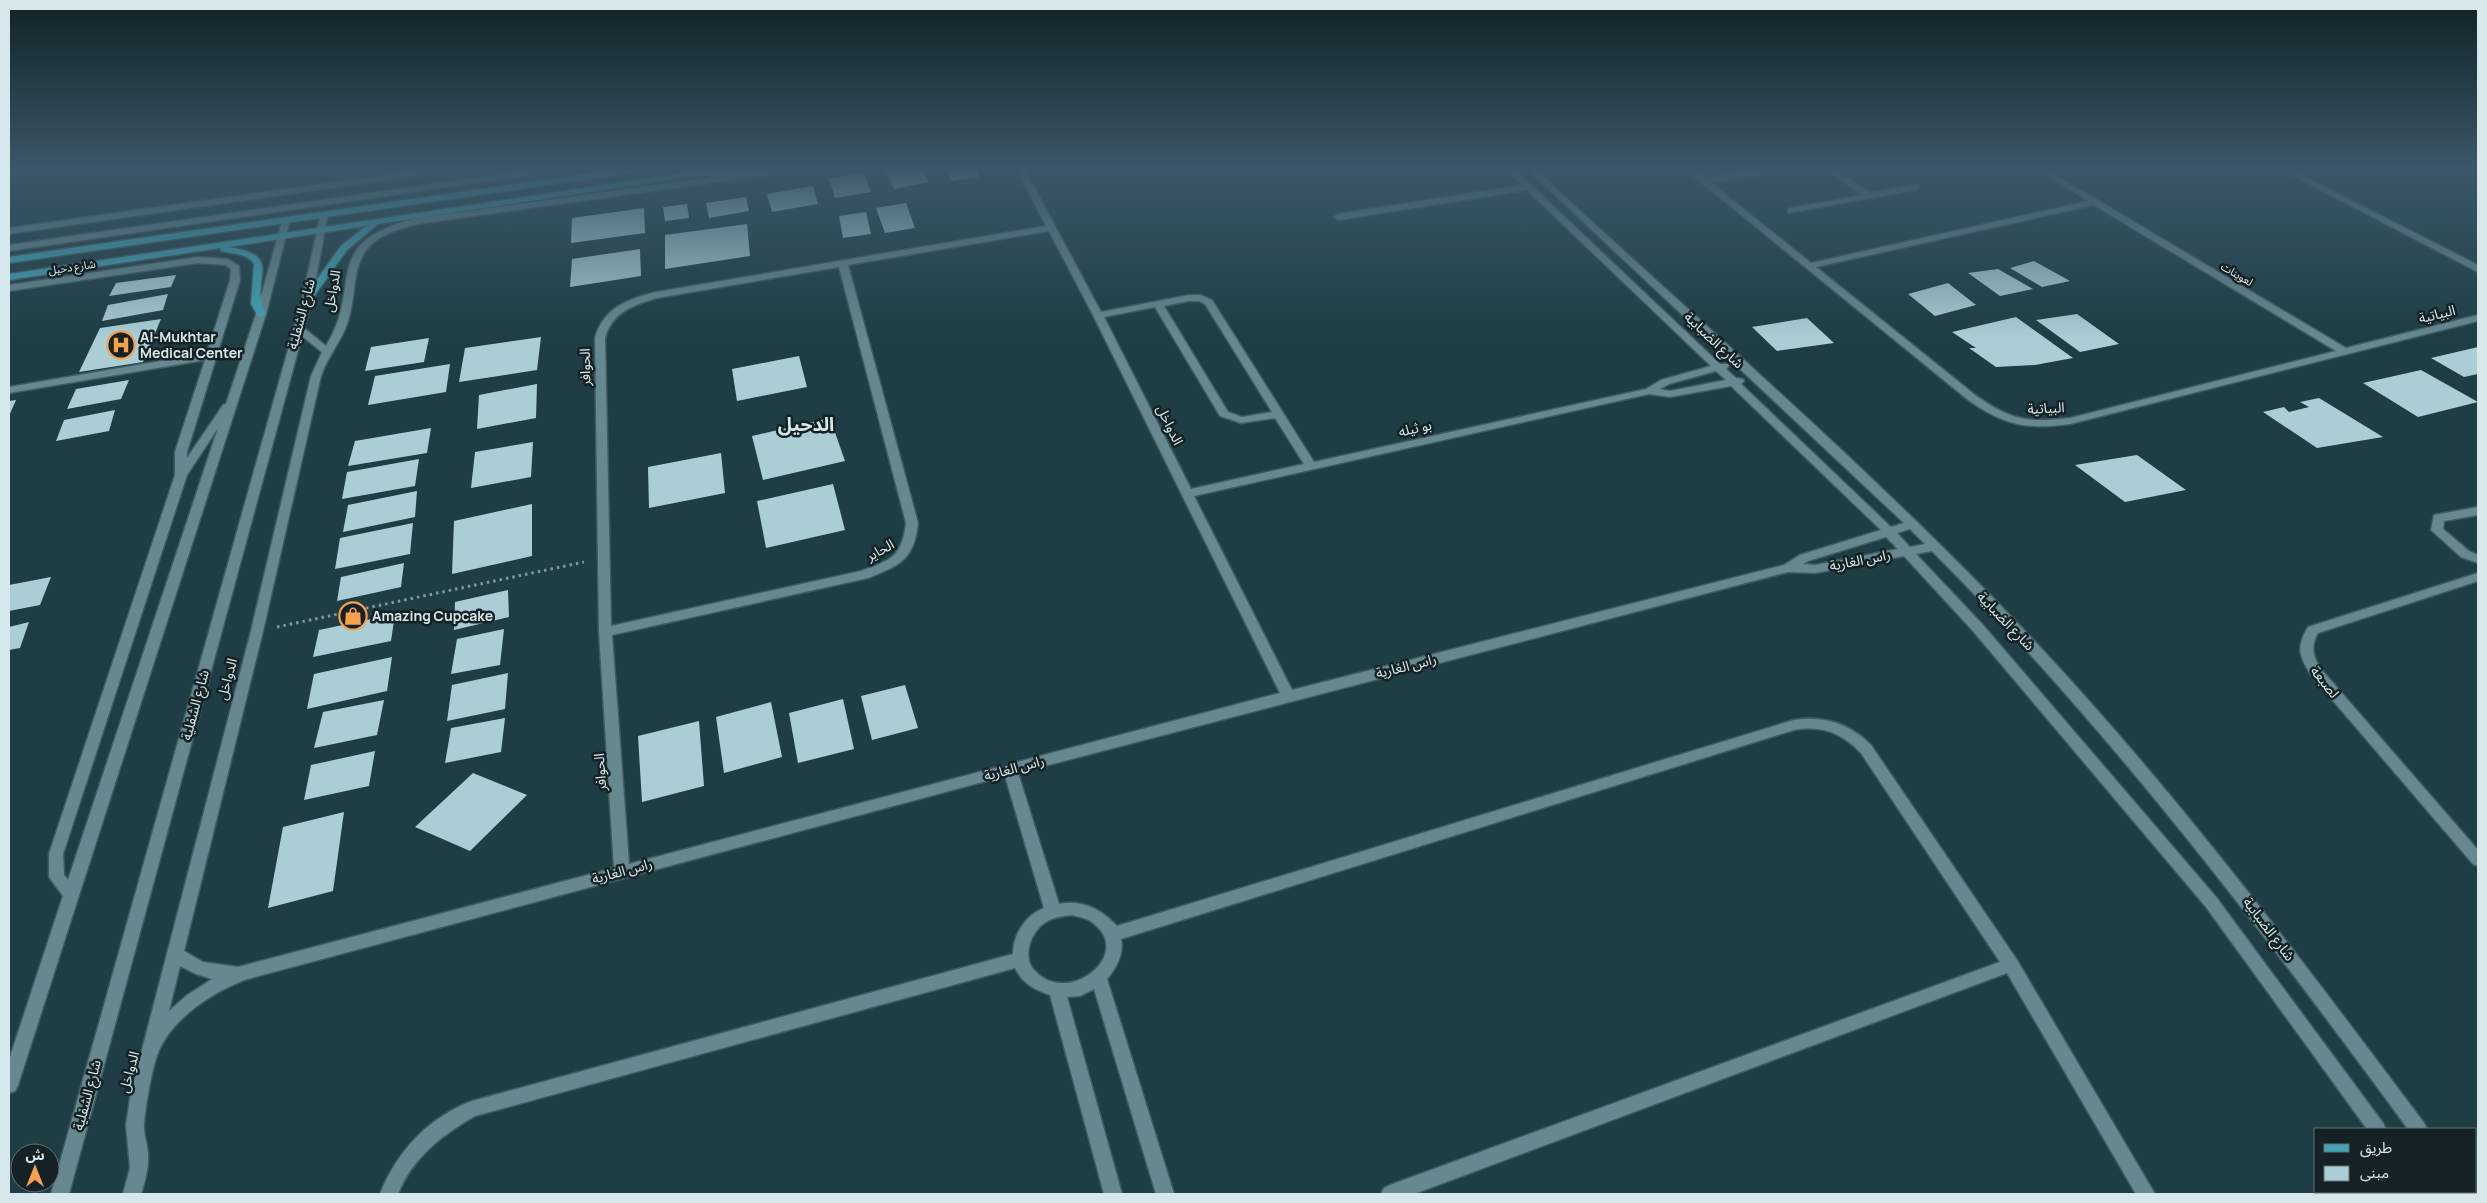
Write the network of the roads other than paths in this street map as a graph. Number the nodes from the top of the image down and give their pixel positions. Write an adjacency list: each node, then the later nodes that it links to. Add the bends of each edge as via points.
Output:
1 (43, 226): 17 (street)
2 (159, 226): 19 (street)
3 (243, 226): 21 (main road, شارع دحيل)
4 (284, 226): 18 (street)
5 (322, 226): 16 (street, شارع الشفلية)
6 (344, 226): 16 (main road, شارع دحيل)
7 (371, 226): 27 (main road, via 344,248)
8 (403, 226): 33 (street, الدواخل, via 375,238 358,253 353,263 342,324)
9 (1569, 226): 37 (street, شارع الضبابية)
10 (1592, 226): 36 (street, شارع الضبابية)
11 (1760, 226): 23 (street, البياتية)
12 (1988, 226): 23 (street)
13 (2136, 226): 34 (street, لعوينات)
14 (2395, 226): 24 (street)
15 (1050, 228): 22 (street, الحوافر); 30 (street, الدواخل)
16 (321, 230): 18 (main road, شارع دحيل); 27 (street, شارع الشفلية)
17 (9, 231)
18 (281, 236): 20 (main road, شارع دحيل); 29 (street)
19 (9, 248)
20 (191, 249): 25 (main road, شارع دحيل); 29 (main road, via 240,251 255,258 259,264 255,302)
21 (9, 260)
22 (842, 263): 55 (street, الحوافر, via 656,295 632,302 612,313 602,325); 55 (street, الحاير, via 912,523 908,550 898,560 864,575)
23 (1809, 266): 34 (street, البياتية, via 1971,397 1997,415 2015,422 2049,424 2070,421)
24 (2478, 269)
25 (9, 277)
26 (9, 288): 35 (street, شارع دحيل, via 198,260 228,262 236,268 234,280)
27 (307, 300): 32 (street, شارع الشفلية)
28 (1158, 304): 30 (street); 43 (street, via 1195,298 1209,302); 43 (street, via 1224,414 1241,420)
29 (261, 314): 42 (street)
30 (1098, 315): 46 (street, الدواخل)
31 (2478, 319): 34 (street, البياتية)
32 (298, 328): 33 (street); 75 (street, شارع الشفلية)
33 (326, 351): 63 (street, الدواخل, via 316,376 256,631)
34 (2343, 351)
35 (210, 356): 40 (street); 45 (street, via 180,452)
36 (1738, 363): 37 (street, بو ثيله); 38 (street, شارع الضبابية)
37 (1719, 367): 39 (street, شارع الضبابية); 41 (street, بو ثيله, via 1660,383)
38 (1755, 378): 39 (street, بو ثيله); 48 (street, شارع الضبابية)
39 (1734, 382): 41 (street, بو ثيله, via 1670,394); 49 (street, شارع الضبابية)
40 (9, 390)
41 (1649, 391): 44 (street, بو ثيله)
42 (235, 394): 45 (street); 60 (street)
43 (1279, 414): 44 (street)
44 (1311, 467): 46 (street, بو ثيله)
45 (181, 475): 60 (street, via 56,854 57,878)
46 (1186, 494): 56 (street, الدواخل)
47 (2478, 511): 52 (street, via 2438,518 2437,530 2464,554)
48 (1911, 525): 49 (street, راس الغارية); 50 (street, شارع الضبابية)
49 (1889, 532): 51 (street, شارع الضبابية); 53 (street, راس الغارية, via 1804,558)
50 (1932, 547): 51 (street, راس الغارية); 74 (street, شارع الضبابية, via 2036,652 2125,750 2262,919)
51 (1907, 551): 53 (street, راس الغارية, via 1815,569); 73 (street, شارع الضبابية, via 2053,713 2212,902)
52 (2478, 559)
53 (1788, 568): 56 (street, راس الغارية)
54 (2478, 577): 58 (street, لصبعة, via 2313,630 2304,646 2307,659 2316,672)
55 (605, 632): 59 (street, الحوافر)
56 (1288, 696): 57 (street, راس الغارية)
57 (1010, 769): 59 (street, راس الغارية); 61 (street)
58 (2478, 860)
59 (622, 871): 66 (street, راس الغارية)
60 (70, 895): 69 (street)
61 (1053, 911): 62 (street, via 1072,908 1090,911 1105,920); 64 (street, via 1027,930 1021,944)
62 (1114, 934): 65 (street, via 1794,725 1815,722 1850,734 1866,749); 67 (street, via 1114,957)
63 (174, 952): 66 (street, راس الغارية, via 195,967); 70 (street, الدواخل)
64 (1021, 959): 68 (street, via 1024,971 1033,980); 77 (street, via 472,1109 451,1120 414,1152)
65 (2011, 964): 80 (street); 81 (street)
66 (242, 973): 70 (street, راس الغارية, via 190,1001)
67 (1099, 978): 68 (street, via 1087,986); 79 (street)
68 (1057, 991): 78 (street)
69 (36, 999): 71 (street); 72 (street)
70 (153, 1044): 76 (street, الدواخل, via 136,1108 134,1125 139,1168)
71 (9, 1057)
72 (9, 1085)
73 (2377, 1128)
74 (2417, 1128)
75 (60, 1194)
76 (132, 1194)
77 (389, 1194)
78 (1113, 1194)
79 (1165, 1194)
80 (1390, 1194)
81 (2146, 1194)

